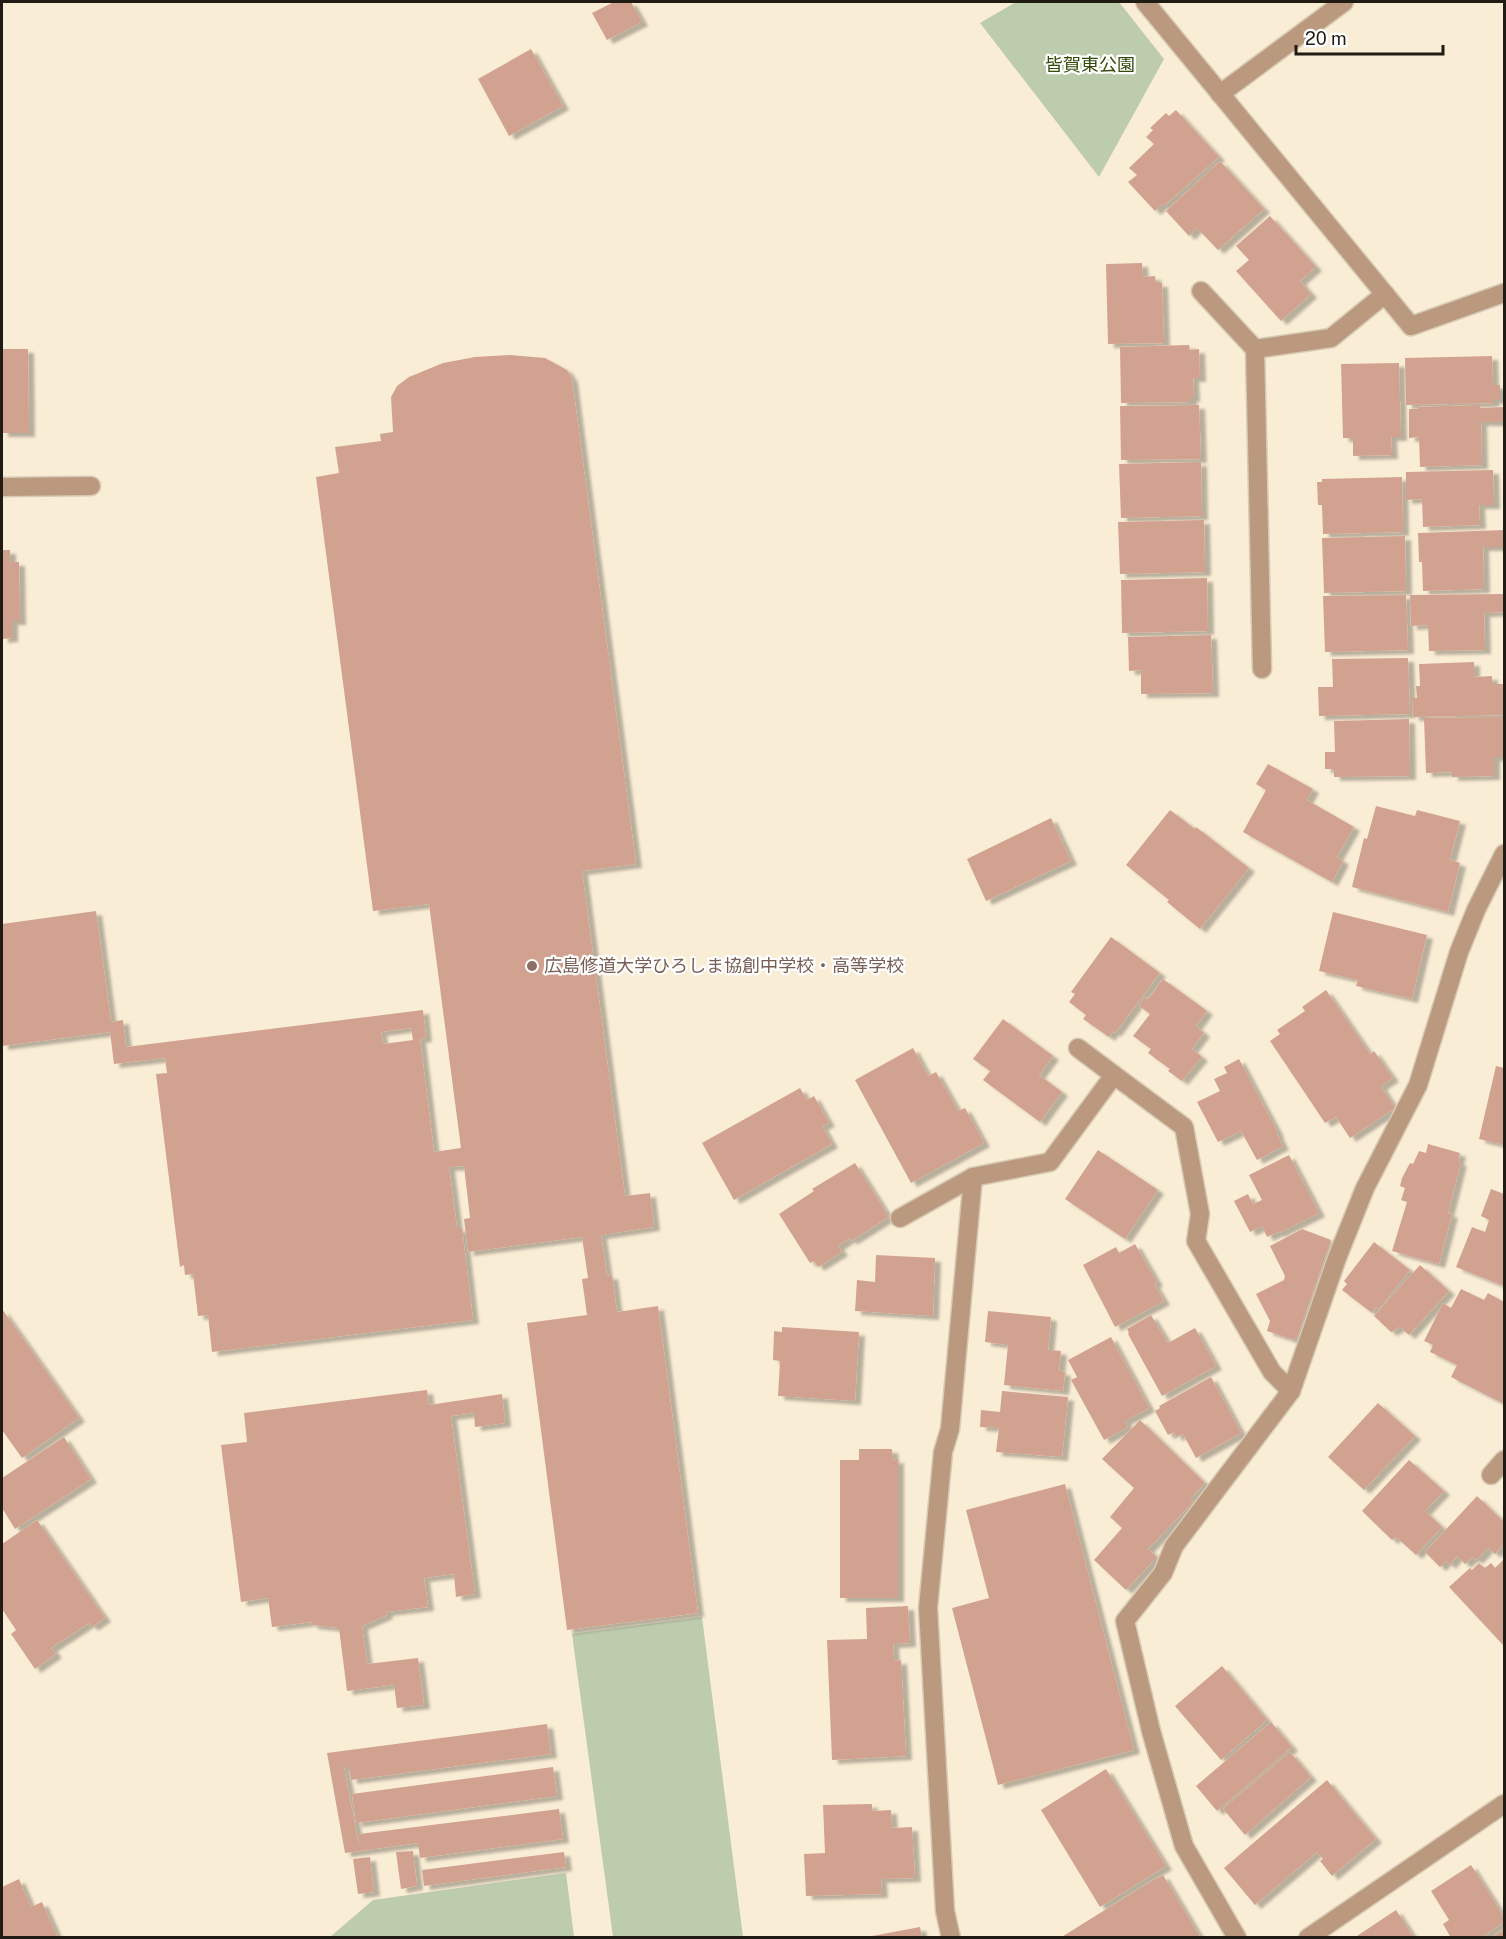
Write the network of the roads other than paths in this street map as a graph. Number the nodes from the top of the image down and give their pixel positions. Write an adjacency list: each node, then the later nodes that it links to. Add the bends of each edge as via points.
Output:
1 (1145, 2): 3 (street)
2 (1344, 2): 3 (street)
3 (1220, 94): 6 (street)
4 (1201, 291): 7 (street)
5 (1504, 293): 6 (street, via 1411,326)
6 (1385, 294): 7 (street, via 1331,338)
7 (1255, 349): 10 (street)
8 (91, 486): 9 (street)
9 (2, 487)
10 (1262, 669)
11 (1504, 854): 16 (street, via 1459,952 1418,1085 1365,1188 1337,1258)
12 (1078, 1048): 13 (street)
13 (1113, 1075): 14 (street, via 1050,1161); 16 (street, via 1184,1127 1200,1214 1196,1241 1272,1372)
14 (973, 1177): 15 (street); 20 (street, via 950,1429 943,1452 928,1608 945,1911)
15 (900, 1218)
16 (1291, 1391): 21 (street, via 1173,1546 1163,1573 1125,1621 1184,1846)
17 (1504, 1460): 18 (street)
18 (1491, 1475)
19 (1504, 1804): 22 (street)
20 (951, 1938)
21 (1237, 1938)
22 (1308, 1938)

